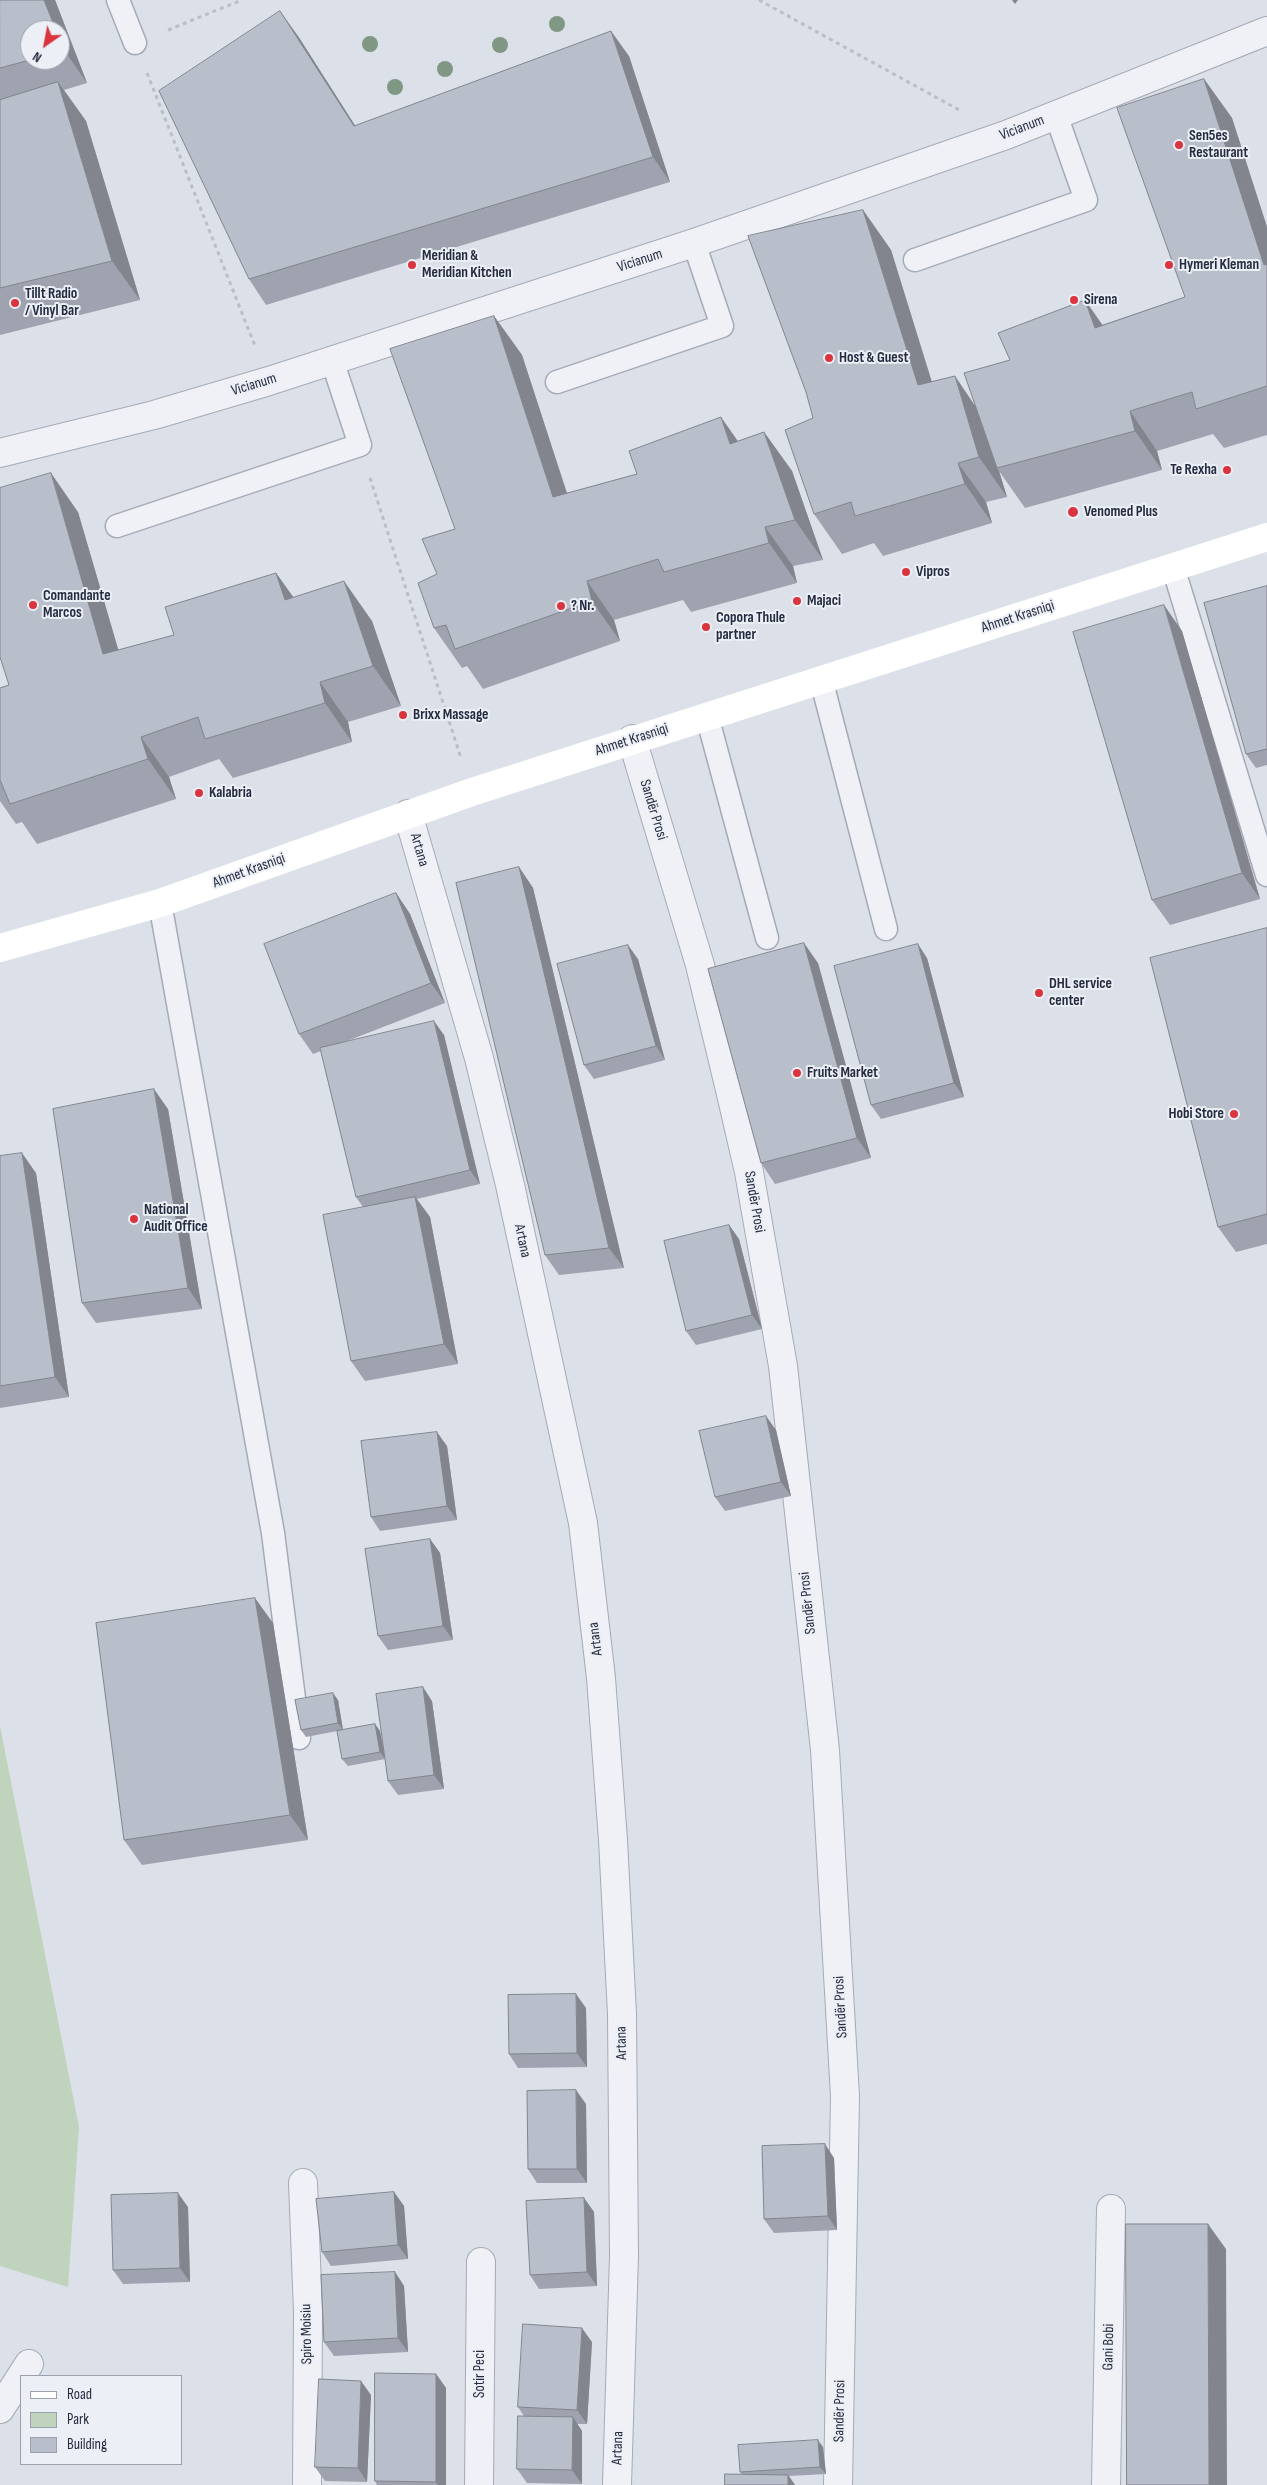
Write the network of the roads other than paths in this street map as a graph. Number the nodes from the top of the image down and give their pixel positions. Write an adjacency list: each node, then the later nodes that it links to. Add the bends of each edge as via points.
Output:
1 (118, 0): 3 (lane)
2 (1267, 30): 4 (street, Vicianum)
3 (135, 43)
4 (1056, 115): 5 (street, Vicianum); 6 (lane, via 1086,200)
5 (694, 243): 7 (street, Vicianum); 8 (lane, via 722,326)
6 (915, 260)
7 (332, 360): 9 (street, Vicianum, via 154,415); 10 (lane, via 360,446)
8 (556, 382)
9 (0, 453)
10 (116, 526)
11 (1267, 537): 12 (main road, Ahmet Krasniqi)
12 (1173, 568): 13 (main road, Ahmet Krasniqi); 17 (lane)
13 (821, 679): 14 (main road, Ahmet Krasniqi); 19 (lane)
14 (707, 716): 15 (main road, Ahmet Krasniqi); 20 (lane)
15 (632, 739): 16 (main road, Ahmet Krasniqi); 33 (street, Sandër Prosi, via 700,966 727,1076 749,1172 783,1366 825,1750 846,2096)
16 (408, 814): 18 (main road, Ahmet Krasniqi); 32 (street, Artana, via 486,1086 583,1523 601,1678 622,2014 624,2256)
17 (1267, 875)
18 (160, 903): 21 (main road, Ahmet Krasniqi); 22 (lane, via 273,1533)
19 (886, 929)
20 (767, 938)
21 (0, 948)
22 (299, 1738)
23 (303, 2183): 30 (street, Spiro Moisiu, via 308,2312)
24 (1111, 2209): 34 (street, Gani Bobi)
25 (481, 2262): 31 (street, Sotir Peci)
26 (29, 2364): 27 (street)
27 (22, 2375)
28 (20, 2378): 29 (street)
29 (0, 2409)
30 (308, 2485)
31 (479, 2485)
32 (617, 2485)
33 (838, 2485)
34 (1106, 2485)

